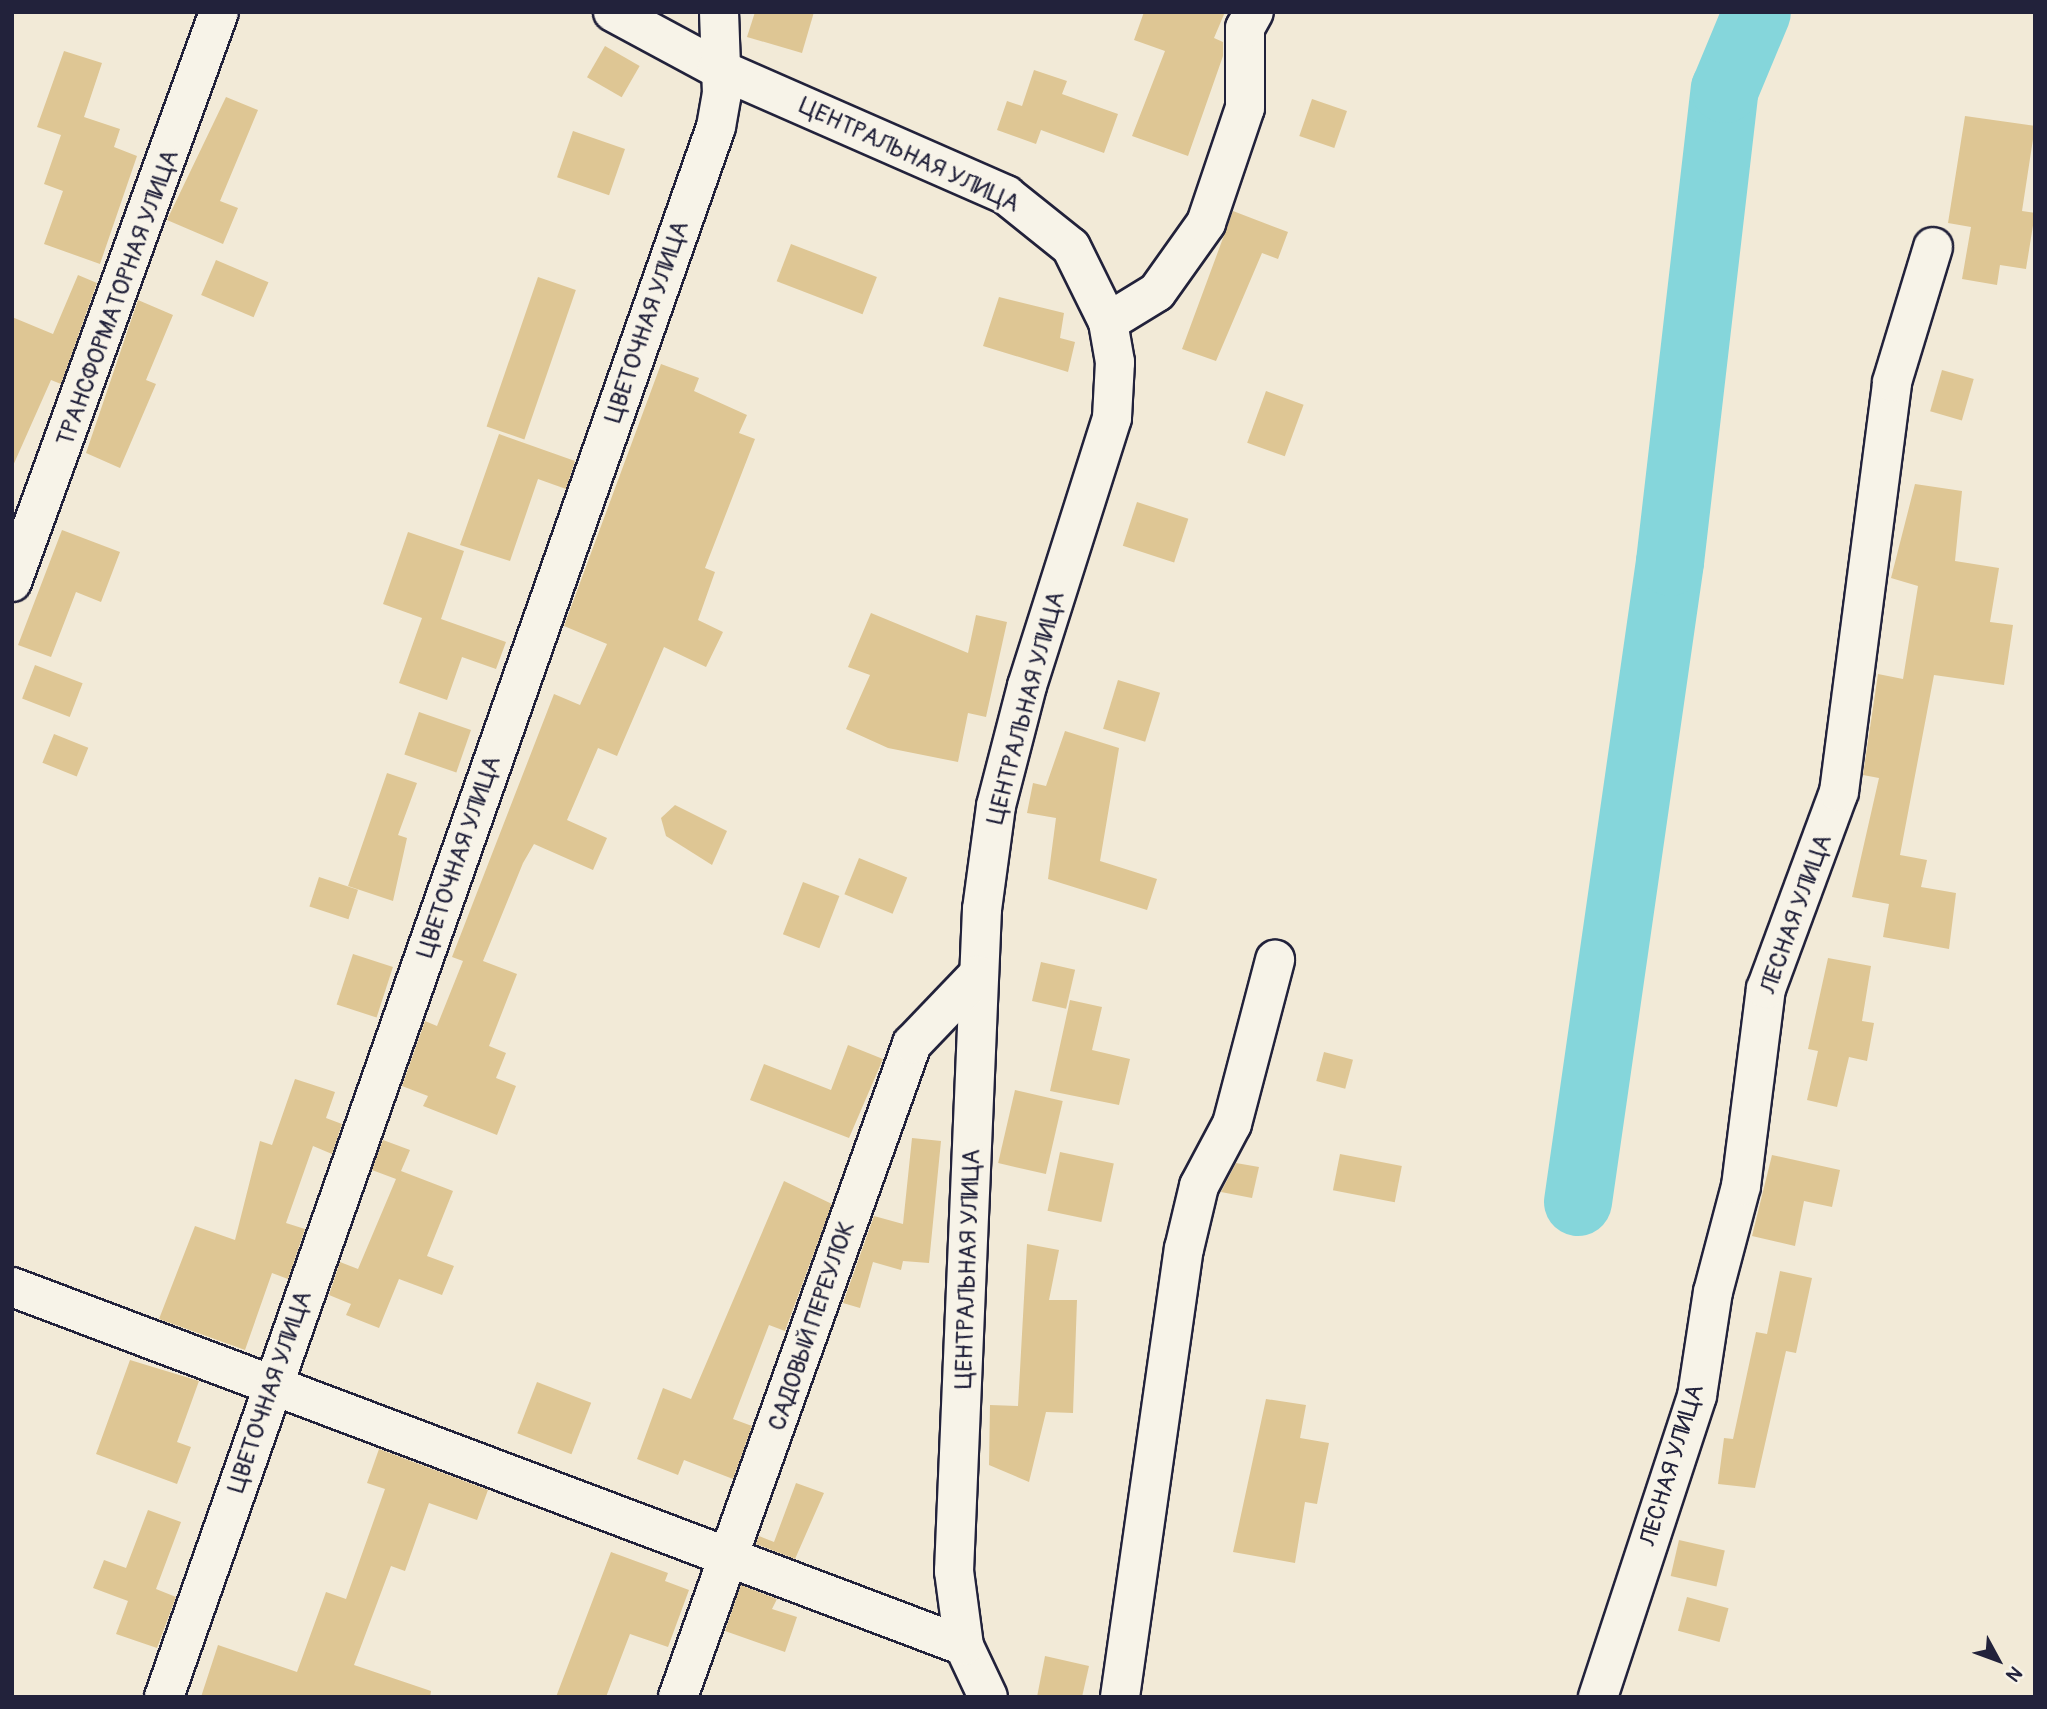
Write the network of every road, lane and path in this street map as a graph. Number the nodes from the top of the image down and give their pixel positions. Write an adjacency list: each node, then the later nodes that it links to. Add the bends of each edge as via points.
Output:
1 (219, 12): 8 (street, ТРАНСФОРМАТОРНАЯ УЛИЦА)
2 (613, 12): 5 (street, ЦЕНТРАЛЬНАЯ УЛИЦА)
3 (719, 12): 5 (street, ЦВЕТОЧНАЯ УЛИЦА)
4 (1254, 12): 7 (street, via 1245,28 1245,108 1206,223 1157,292)
5 (717, 68): 7 (street, ЦЕНТРАЛЬНАЯ УЛИЦА, via 1006,195 1071,247); 12 (street, ЦВЕТОЧНАЯ УЛИЦА, via 722,94 716,127)
6 (1933, 247): 19 (street, ЛЕСНАЯ УЛИЦА, via 1892,382 1839,792 1766,989 1741,1186 1713,1292 1697,1396)
7 (1108, 322): 10 (street, ЦЕНТРАЛЬНАЯ УЛИЦА, via 1115,362 1112,418 996,806)
8 (12, 582)
9 (1275, 960): 18 (street, via 1232,1124 1199,1186 1184,1249)
10 (978, 975): 13 (street, САДОВЫЙ ПЕРЕУЛОК, via 912,1044); 14 (street, ЦЕНТРАЛЬНАЯ УЛИЦА, via 954,1571)
11 (12, 1287): 12 (street)
12 (273, 1384): 13 (street); 15 (street, ЦВЕТОЧНАЯ УЛИЦА)
13 (729, 1558): 14 (street); 16 (street, САДОВЫЙ ПЕРЕУЛОК)
14 (964, 1646): 17 (street, ЦЕНТРАЛЬНАЯ УЛИЦА)
15 (164, 1697)
16 (678, 1697)
17 (988, 1697)
18 (1120, 1697)
19 (1598, 1697)

